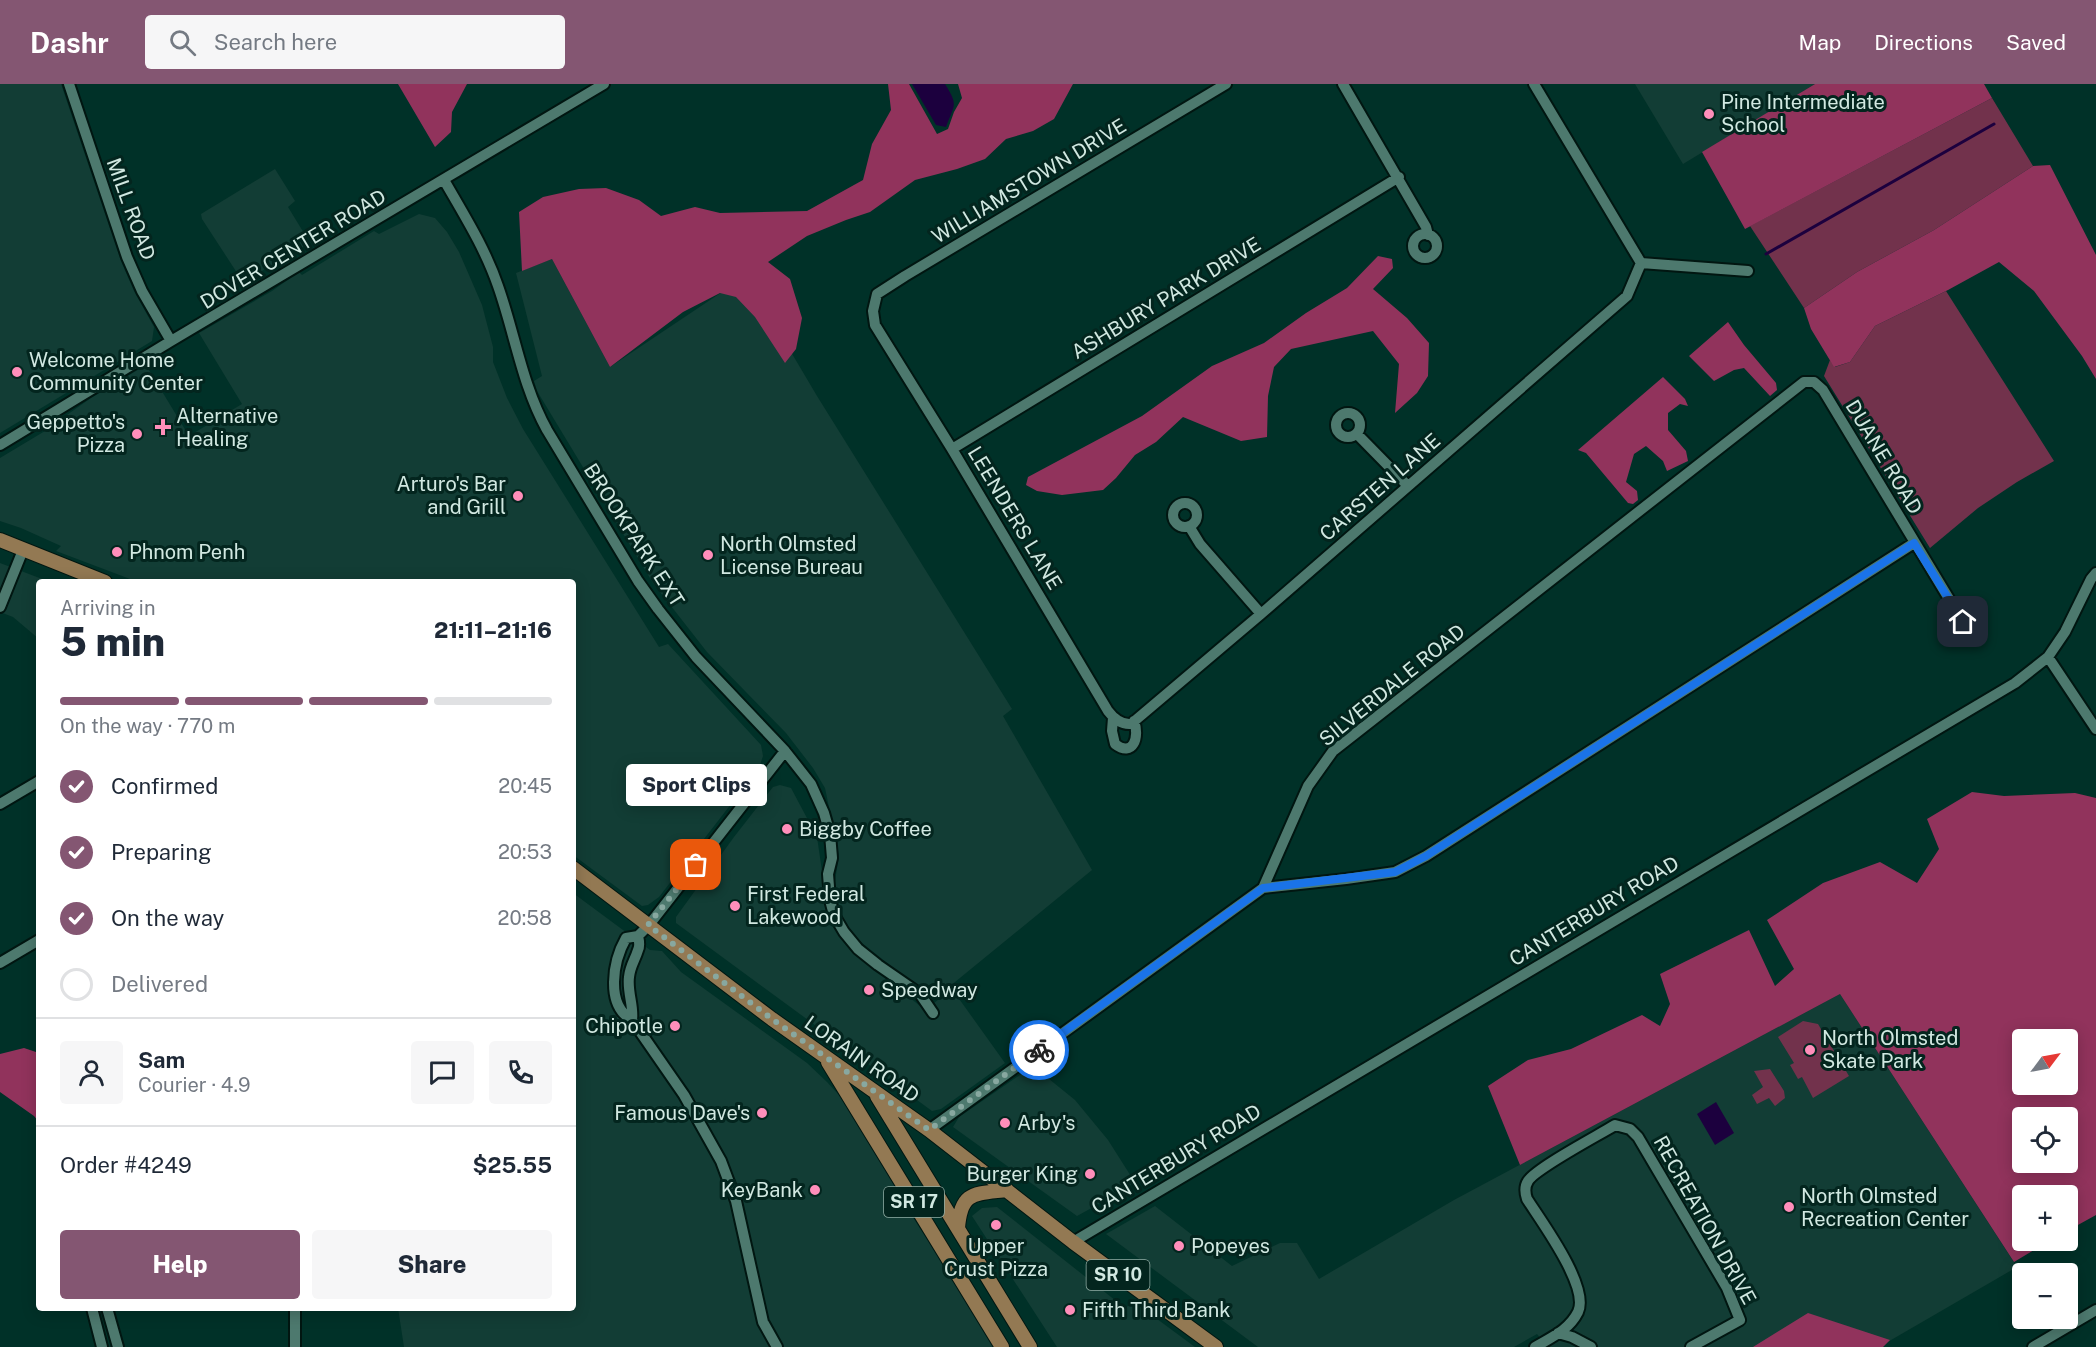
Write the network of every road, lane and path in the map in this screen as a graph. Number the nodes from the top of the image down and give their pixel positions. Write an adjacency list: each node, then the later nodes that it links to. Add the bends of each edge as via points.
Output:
1 (69, 84): 12 (street, MILL ROAD, via 127,256)
2 (604, 84): 7 (street, DOVER CENTER ROAD)
3 (1226, 84): 11 (street, WILLIAMSTOWN DRIVE, via 877,294)
4 (1343, 84): 6 (street)
5 (1534, 84): 9 (street)
6 (1399, 177): 8 (street); 16 (street, ASHBURY PARK DRIVE)
7 (444, 180): 12 (street, DOVER CENTER ROAD); 31 (street, BROOKPARK EXT, via 493,271 526,382 547,430 658,609 696,657)
8 (1428, 235)
9 (1641, 263): 10 (street); 17 (street, CARSTEN LANE, via 1627,296)
10 (1748, 271)
11 (875, 325): 16 (street, LEENDERS LANE)
12 (171, 341): 15 (street, DOVER CENTER ROAD)
13 (1804, 382): 20 (street, DUANE ROAD, via 1814,382 1823,390); 35 (street, SILVERDALE ROAD, via 1333,752 1308,786)
14 (1357, 434): 17 (street)
15 (0, 445)
16 (952, 449): 28 (street, LEENDERS LANE)
17 (1408, 486): 25 (street, CARSTEN LANE)
18 (1189, 526): 25 (street)
19 (0, 540): 21 (main road)
20 (1914, 543): 26 (street, DUANE ROAD); 35 (street, via 1426,856 1395,872)
21 (23, 550): 23 (main road); 24 (street)
22 (2096, 573): 27 (street, CANTERBURY ROAD)
23 (97, 579)
24 (0, 608)
25 (1261, 614): 29 (street, CARSTEN LANE)
26 (1963, 622)
27 (2048, 657): 30 (street); 47 (street, CANTERBURY ROAD, via 2015,683)
28 (1113, 718): 29 (street); 29 (street, via 1112,737 1115,744 1124,748 1130,747 1138,735)
29 (1131, 723)
30 (2096, 729)
31 (785, 751): 36 (street); 40 (street, BROOKPARK EXT, via 810,784 824,813 830,834 828,879 834,915 851,941 920,994)
32 (36, 783): 33 (street)
33 (0, 804)
34 (576, 870): 36 (main road, LORAIN ROAD / SR 10)
35 (1263, 888): 44 (street)
36 (648, 925): 37 (street); 42 (main road, LORAIN ROAD / SR 10)
37 (638, 936): 41 (street, via 639,949 628,980); 41 (street, via 626,938 614,971 617,1001 624,1016)
38 (36, 942): 39 (street)
39 (0, 963)
40 (933, 1013)
41 (632, 1020): 56 (street, via 689,1103 721,1161 736,1201 763,1322)
42 (826, 1058): 43 (main road, LORAIN ROAD / SR 10); 57 (main road, SR 17)
43 (874, 1092): 44 (main road, LORAIN ROAD / SR 10); 46 (main road, SR 17)
44 (929, 1130): 45 (main road, LORAIN ROAD / SR 10)
45 (1007, 1190): 46 (main road, via 976,1194 965,1200); 47 (main road, LORAIN ROAD / SR 10)
46 (957, 1228): 58 (main road, SR 17)
47 (1073, 1242): 59 (main road, LORAIN ROAD / SR 10)
48 (2096, 1310): 63 (street)
49 (93, 1311): 53 (street)
50 (108, 1311): 54 (street)
51 (295, 1311): 55 (street)
52 (1558, 1334): 60 (street, RECREATION DRIVE); 61 (street); 62 (street, RECREATION DRIVE, via 1578,1312 1579,1289 1567,1262 1527,1199 1526,1186 1540,1171 1615,1125 1630,1129 1638,1137 1727,1288 1740,1320)
53 (102, 1347)
54 (118, 1347)
55 (295, 1347)
56 (777, 1347)
57 (1002, 1347)
58 (1030, 1347)
59 (1216, 1347)
60 (1535, 1347)
61 (1591, 1347)
62 (1692, 1347)
63 (2033, 1347)

